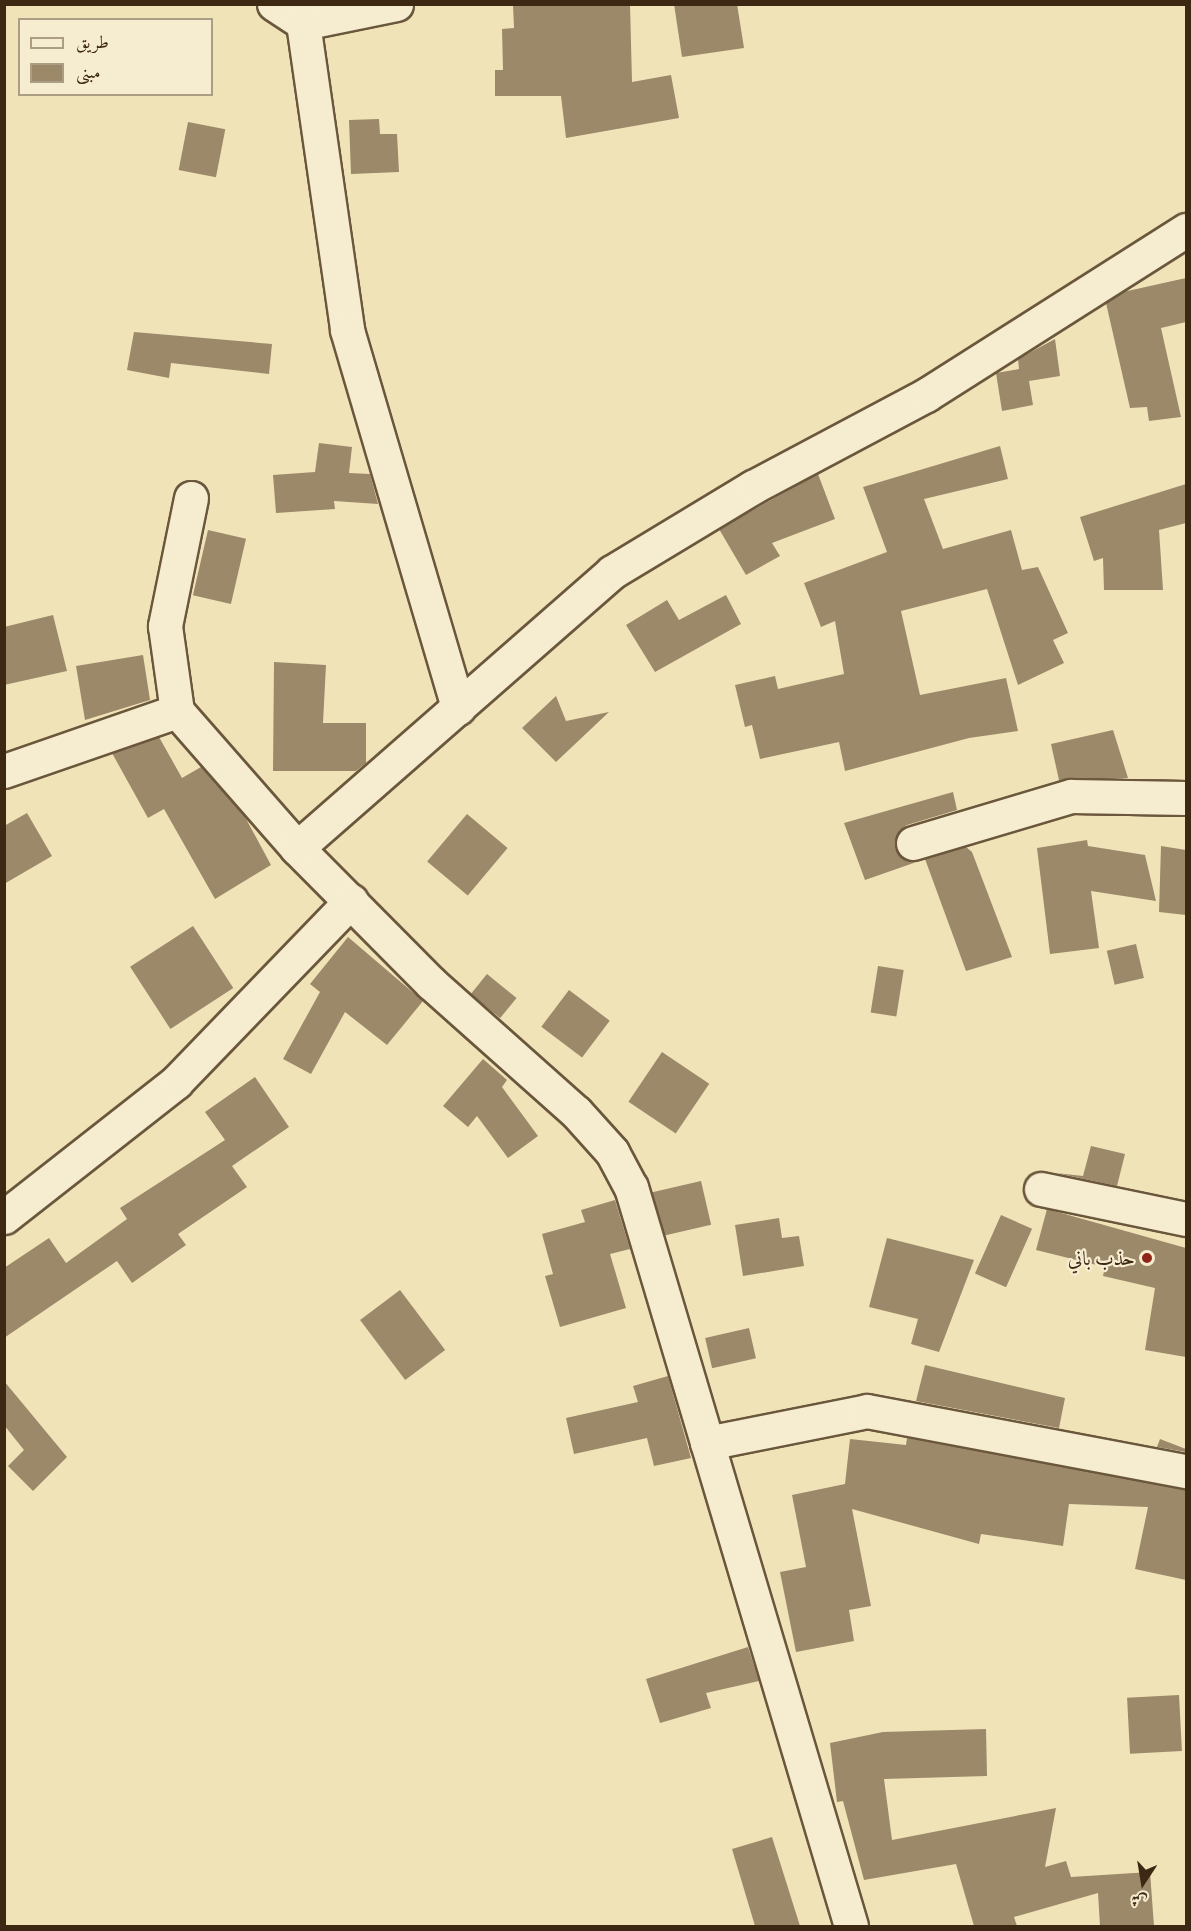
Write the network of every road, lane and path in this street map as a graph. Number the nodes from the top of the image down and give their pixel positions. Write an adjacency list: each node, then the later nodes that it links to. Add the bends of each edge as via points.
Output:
1 (274, 4): 3 (street)
2 (396, 4): 3 (street)
3 (303, 22): 6 (street, via 346,330)
4 (1186, 230): 6 (street, via 926,395 753,487 612,572)
5 (191, 498): 7 (street, via 165,626)
6 (458, 708): 11 (street)
7 (177, 711): 8 (street); 11 (street)
8 (4, 771)
9 (1186, 798): 10 (street, via 1071,796)
10 (913, 843)
11 (297, 848): 12 (street)
12 (351, 901): 14 (street, via 176,1082); 16 (street, via 612,1152 631,1187)
13 (1041, 1189): 15 (street)
14 (4, 1217)
15 (1186, 1219)
16 (707, 1443): 17 (street, via 867,1411); 18 (street)
17 (1186, 1471)
18 (850, 1926)

